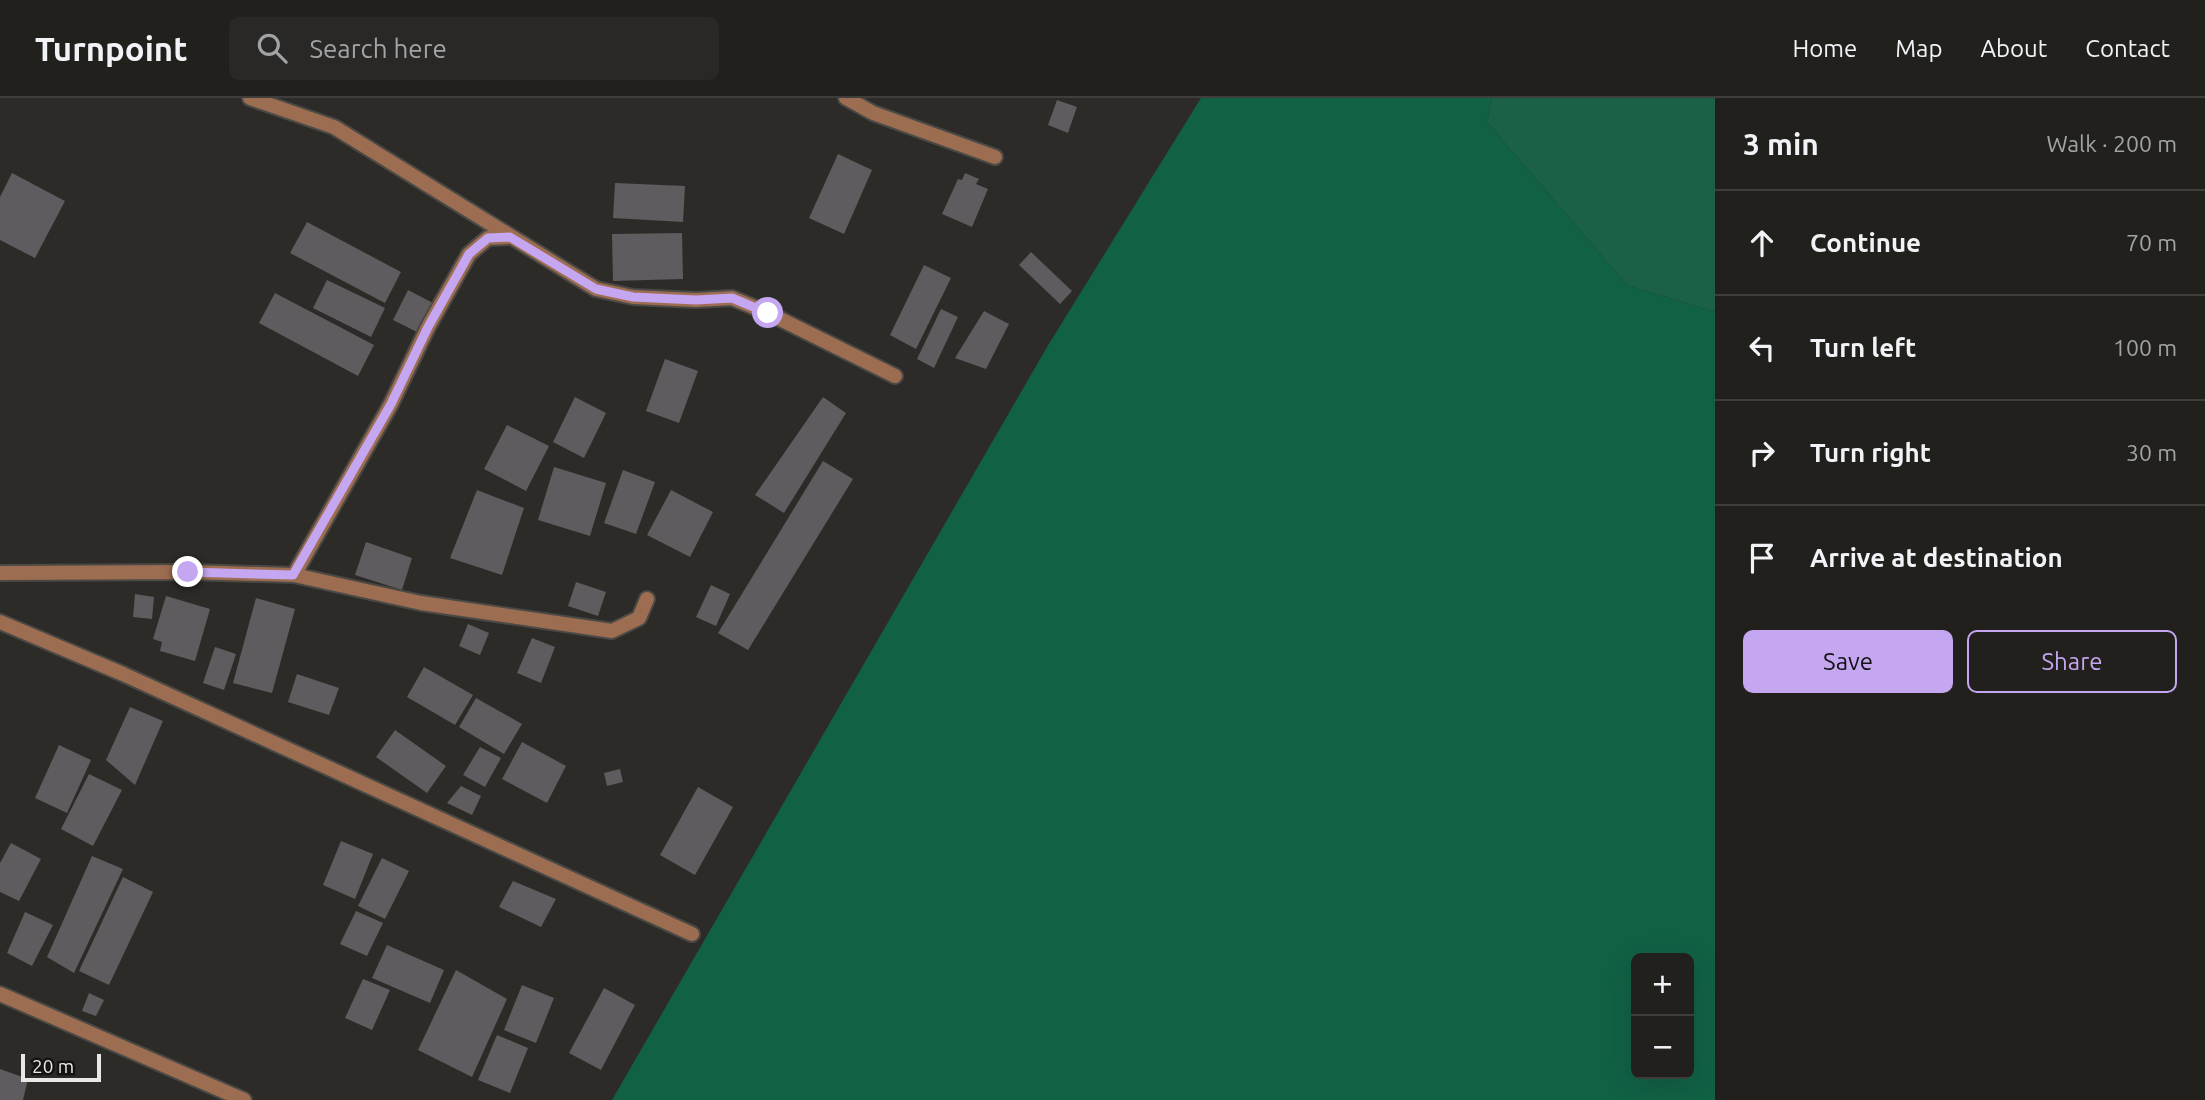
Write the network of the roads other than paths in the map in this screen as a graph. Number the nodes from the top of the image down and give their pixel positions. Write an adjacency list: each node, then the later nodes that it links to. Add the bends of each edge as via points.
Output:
1 (250, 98): 4 (street, via 334,127)
2 (846, 98): 3 (street, via 873,113)
3 (995, 157)
4 (510, 237): 5 (street, via 596,289 633,297 732,298); 7 (street, via 488,238 469,254 391,404)
5 (895, 376)
6 (0, 573): 7 (street)
7 (293, 575): 8 (street, via 421,603 612,631 639,618)
8 (647, 599)
9 (0, 622): 10 (street)
10 (692, 934)
11 (0, 994): 12 (street)
12 (244, 1100)

